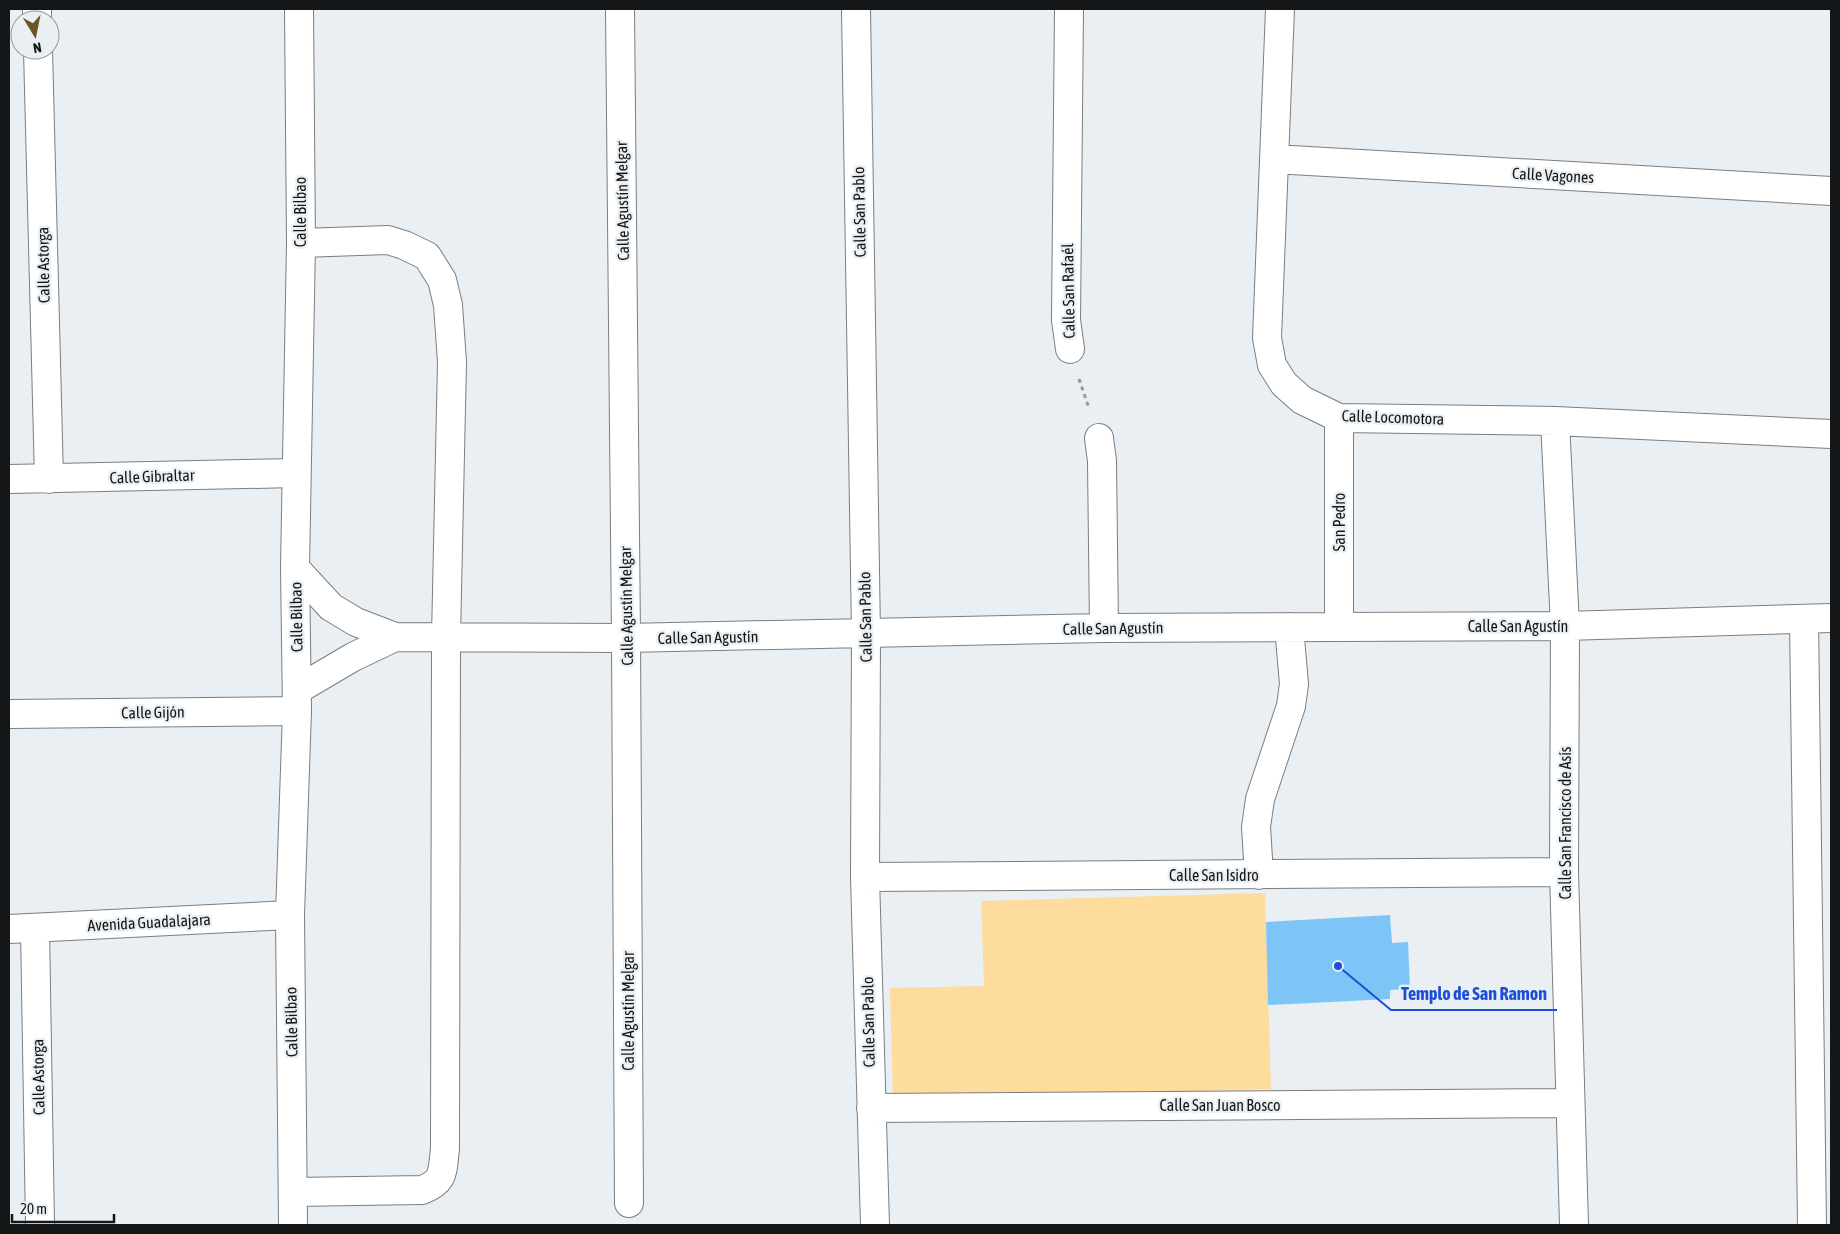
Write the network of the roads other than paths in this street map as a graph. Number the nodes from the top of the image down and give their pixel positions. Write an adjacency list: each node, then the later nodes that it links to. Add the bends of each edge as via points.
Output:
1 (299, 9): 9 (street, Calle Bilbao)
2 (620, 9): 28 (street, Calle Agustín Melgar)
3 (856, 9): 25 (street, Calle San Pablo)
4 (1069, 9): 10 (street, Calle San Rafaél, via 1066,320)
5 (1280, 9): 7 (street, Calle Locomotora)
6 (38, 60): 17 (street, Calle Astorga)
7 (1274, 159): 8 (street, Calle Vagones); 11 (street, Calle Locomotora, via 1267,338 1272,365 1284,384 1302,400)
8 (1831, 191)
9 (301, 243): 15 (street, Calle Bilbao); 27 (street, via 388,240 427,256 442,280 448,306 452,362)
10 (1070, 349)
11 (1339, 418): 12 (street, Calle Locomotora); 21 (street, San Pedro)
12 (1555, 421): 13 (street, Calle Locomotora); 22 (street, Calle San Francisco de Asís)
13 (1831, 434)
14 (1099, 438): 24 (street)
15 (296, 473): 17 (street, Calle Gibraltar); 18 (street, Calle Bilbao)
16 (9, 479): 17 (street, Calle Gibraltar)
17 (49, 479)
18 (295, 568): 26 (street, Calle San Agustín, via 331,607 356,622); 29 (street, Calle Bilbao)
19 (1831, 618): 20 (street, Calle San Agustín)
20 (1804, 619): 22 (street, Calle San Agustín); 44 (street)
21 (1339, 626): 22 (street, Calle San Agustín); 23 (street, Calle San Agustín)
22 (1566, 626): 31 (street, Calle San Francisco de Asís)
23 (1288, 627): 24 (street, Calle San Agustín); 32 (street, via 1294,684 1291,706 1260,799 1256,827)
24 (1104, 628): 25 (street, Calle San Agustín)
25 (866, 634): 28 (street, Calle San Agustín); 33 (street, Calle San Pablo)
26 (395, 637): 27 (street, Calle San Agustín); 29 (street, Calle San Agustín, via 352,657)
27 (446, 637): 28 (street, Calle San Agustín); 38 (street, via 445,1149 442,1177 422,1190)
28 (626, 638): 39 (street, Calle Agustín Melgar)
29 (297, 701): 30 (street, Calle Gijón); 34 (street, Calle Bilbao)
30 (9, 714)
31 (1564, 872): 32 (street, Calle San Isidro); 36 (street, Calle San Francisco de Asís)
32 (1259, 875): 33 (street, Calle San Isidro)
33 (865, 877): 37 (street, Calle San Pablo)
34 (290, 914): 35 (street, Avenida Guadalajara); 38 (street, Calle Bilbao)
35 (22, 929): 40 (street, Calle Astorga)
36 (1570, 1103): 37 (street, Calle San Juan Bosco); 43 (street, Calle San Francisco de Asís)
37 (871, 1108): 42 (street, Calle San Pablo)
38 (293, 1192): 41 (street, Calle Bilbao)
39 (629, 1203)
40 (40, 1225)
41 (293, 1225)
42 (875, 1225)
43 (1574, 1225)
44 (1812, 1225)

